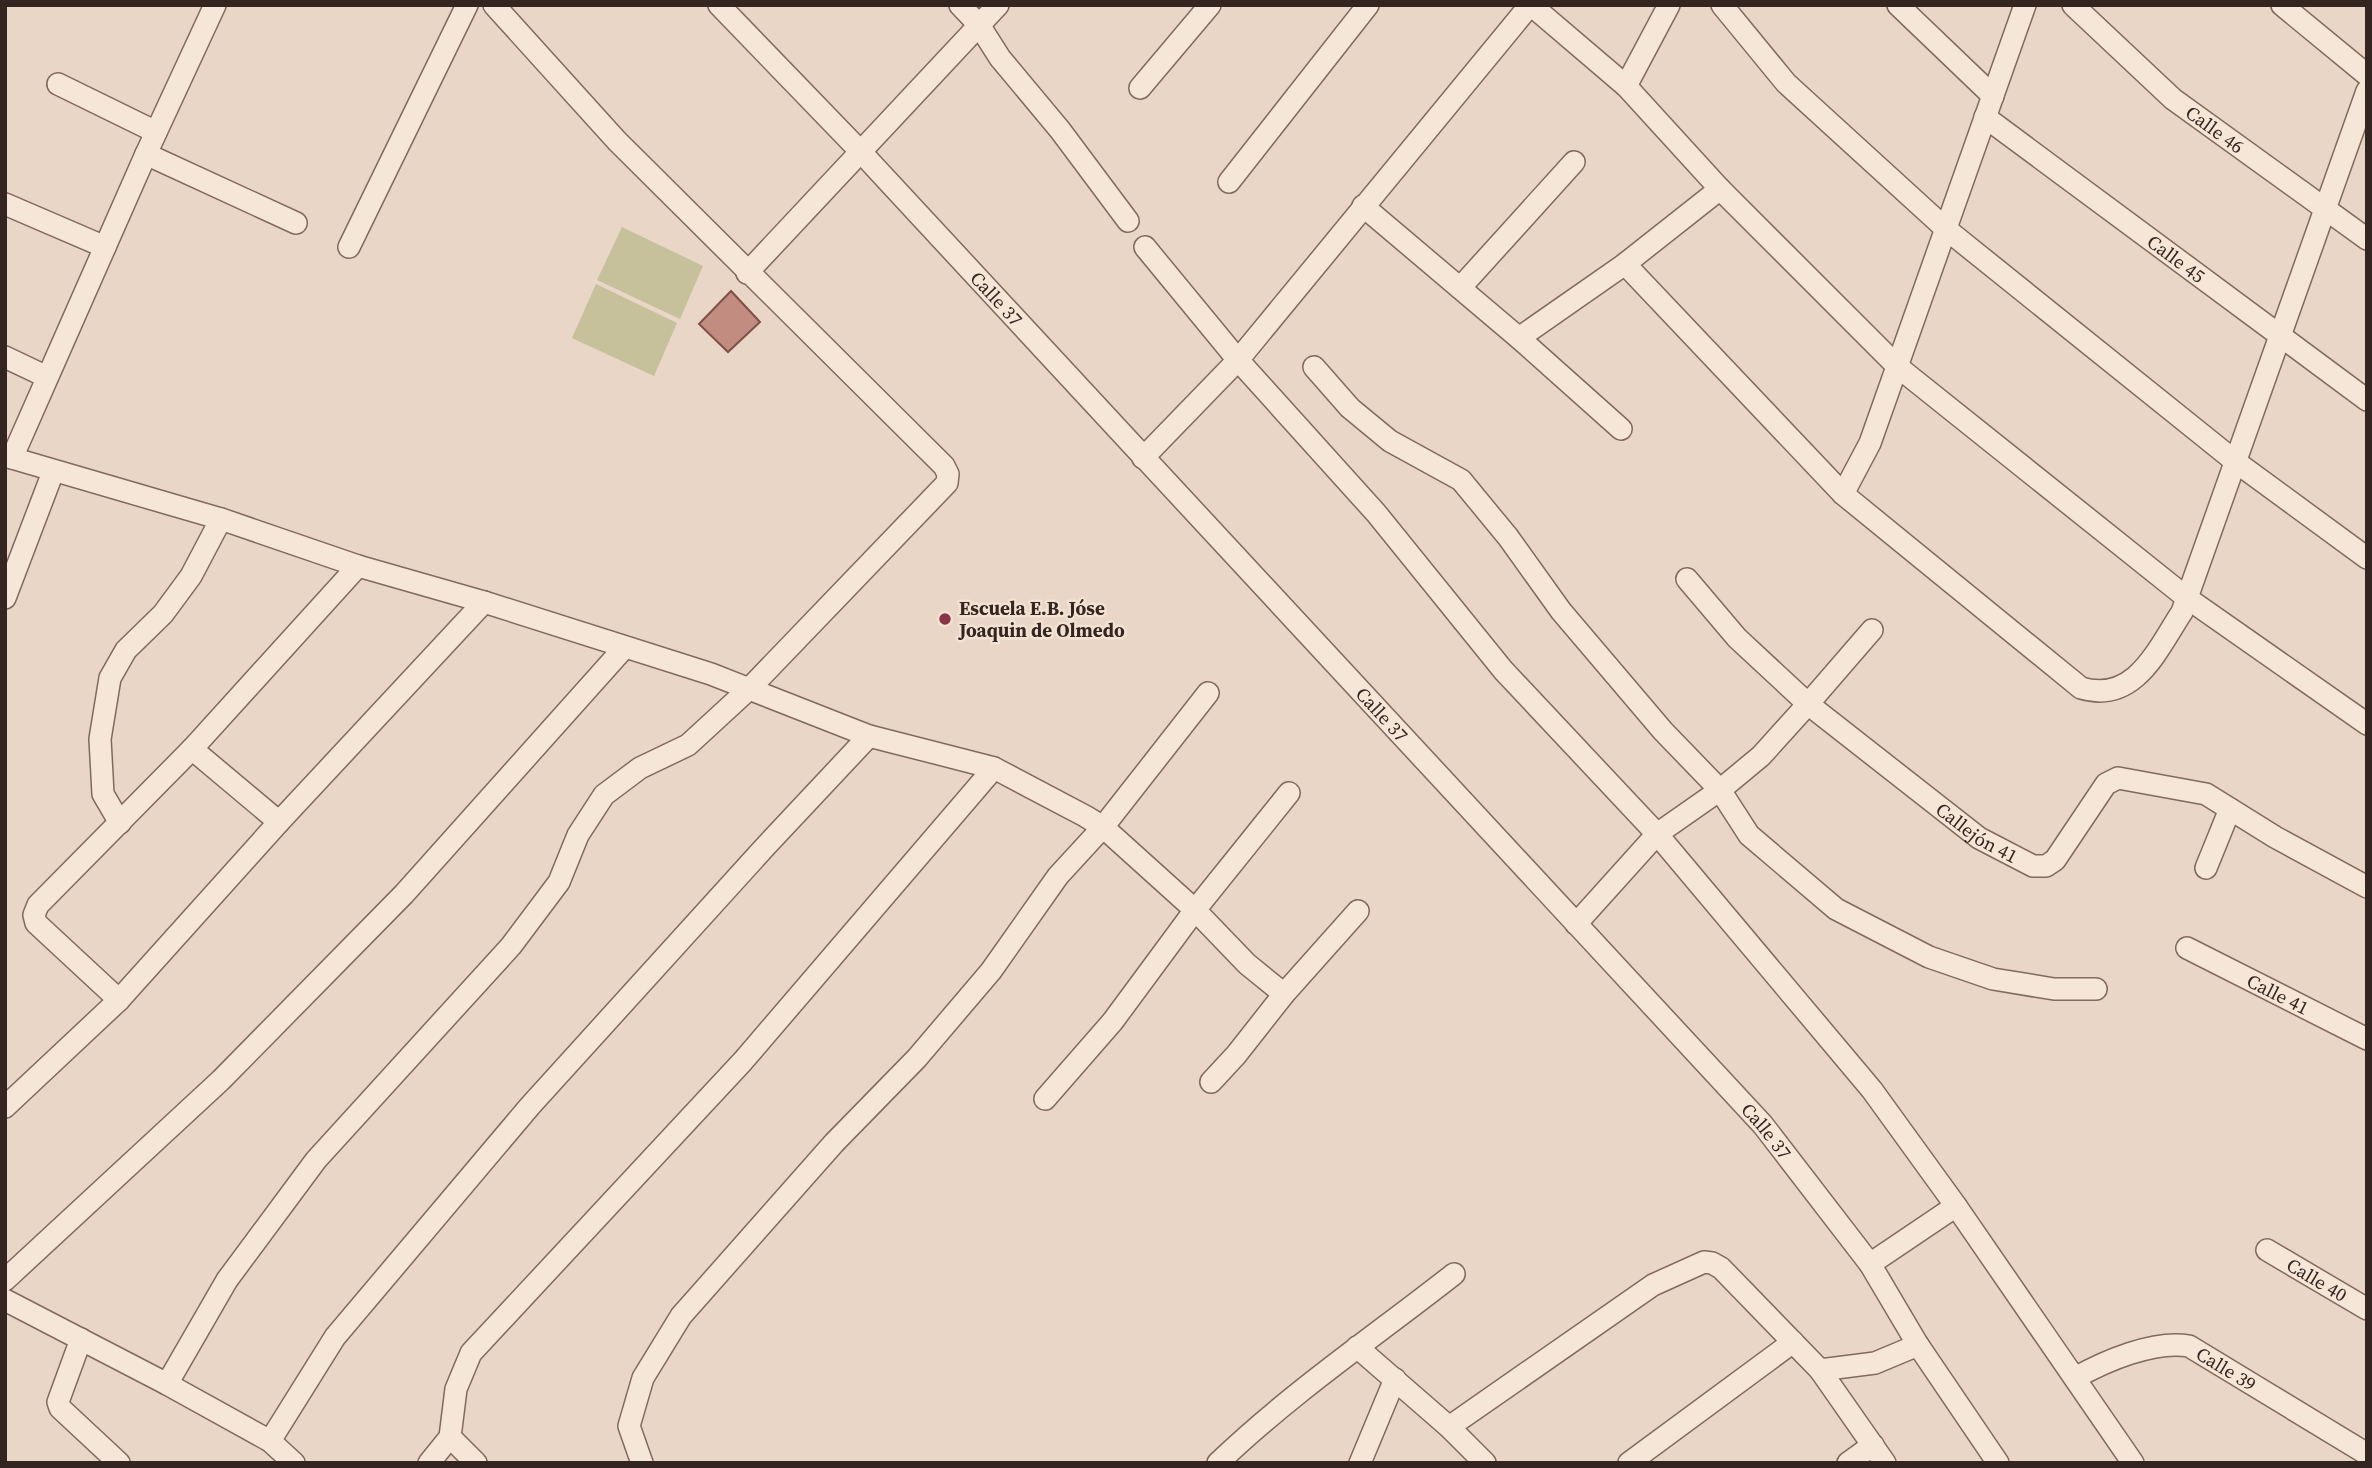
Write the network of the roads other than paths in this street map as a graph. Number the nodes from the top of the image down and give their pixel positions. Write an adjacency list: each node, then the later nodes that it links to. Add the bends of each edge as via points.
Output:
1 (215, 5): 24 (street)
2 (467, 5): 38 (street)
3 (495, 5): 41 (street, via 617,141)
4 (719, 5): 25 (street, Calle 37)
5 (960, 5): 16 (street)
6 (998, 5): 16 (street)
7 (1210, 5): 20 (street)
8 (1368, 5): 28 (street)
9 (1530, 5): 19 (street); 31 (street)
10 (1669, 5): 19 (street)
11 (1721, 5): 35 (street, via 1786,83)
12 (1898, 5): 22 (street)
13 (2025, 5): 22 (street)
14 (2073, 5): 32 (street, Calle 46, via 2173,99)
15 (2282, 5): 17 (street)
16 (979, 25): 25 (street); 33 (street)
17 (2367, 75)
18 (58, 84): 24 (street)
19 (1626, 86): 29 (street)
20 (1140, 88)
21 (2367, 91): 32 (street)
22 (1993, 96): 23 (street)
23 (1986, 117): 35 (street); 43 (street, Calle 45)
24 (156, 132): 26 (street)
25 (860, 151): 41 (street); 53 (street, Calle 37)
26 (146, 154): 34 (street); 37 (street)
27 (1574, 162): 42 (street)
28 (1229, 182)
29 (1720, 189): 40 (street); 48 (street)
30 (5, 204): 37 (street)
31 (1363, 206): 42 (street); 46 (street)
32 (2325, 208): 36 (street, Calle 46); 43 (street)
33 (1128, 221)
34 (296, 223)
35 (1946, 229): 48 (street); 54 (street)
36 (2367, 239)
37 (105, 247): 49 (street)
38 (349, 247)
39 (1145, 247): 46 (street)
40 (1625, 264): 44 (street); 56 (street)
41 (747, 273): 66 (street, via 948,474 947,483)
42 (1460, 288): 44 (street)
43 (2280, 336): 50 (street, Calle 45); 54 (street)
44 (1519, 338): 51 (street)
45 (5, 357): 49 (street)
46 (1238, 360): 53 (street); 79 (street, via 1376,513 1503,670)
47 (1314, 367): 73 (street, via 1350,408 1390,441 1461,480 1561,611)
48 (1898, 367): 56 (street, via 1870,443); 62 (street)
49 (47, 377): 52 (street)
50 (2367, 400)
51 (1621, 429)
52 (8, 457): 55 (street)
53 (1143, 458): 84 (street, Calle 37)
54 (2236, 462): 58 (street); 62 (street)
55 (53, 472): 57 (street); 61 (street)
56 (1843, 494): 62 (street, via 2081,688 2108,691 2139,676)
57 (221, 519): 59 (street); 77 (street, via 191,576 163,614 126,650 110,678 100,739 103,794)
58 (2367, 558)
59 (358, 566): 63 (street); 71 (street)
60 (1687, 579): 68 (street, Callejón 41, via 1737,638)
61 (5, 598)
62 (2187, 598): 69 (street)
63 (484, 602): 65 (street); 76 (street)
64 (1872, 630): 68 (street)
65 (624, 648): 66 (street); 97 (street, via 404,894 221,1080)
66 (750, 688): 70 (street); 107 (street, via 688,746 640,768 604,795 579,835 559,882 511,946 316,1160 227,1280)
67 (1208, 693): 78 (street)
68 (1808, 704): 73 (street, via 1761,756); 75 (street, Callejón 41, via 1979,838 2034,866 2054,860 2106,784 2118,778 2206,794)
69 (2367, 724)
70 (869, 736): 72 (street); 110 (street, via 530,1106 335,1337)
71 (192, 748): 76 (street); 77 (street)
72 (994, 768): 78 (street); 109 (street, via 743,1060 471,1353 456,1389)
73 (1720, 790): 79 (street); 86 (street, via 1749,835 1836,909 1929,957 1993,979 2054,989)
74 (1289, 793): 82 (street)
75 (2230, 809): 80 (street); 81 (street, Callejón 41)
76 (279, 822): 88 (street)
77 (120, 823): 88 (street, via 38,905 34,915 41,930)
78 (1103, 827): 82 (street); 117 (street, via 1058,876 992,971 917,1058 834,1143 681,1316 643,1378 629,1426)
79 (1657, 834): 84 (street); 93 (street, via 1872,1090)
80 (2206, 868)
81 (2367, 887)
82 (1195, 910): 87 (street, via 1247,964); 91 (street, via 1113,1021)
83 (1358, 911): 87 (street)
84 (1576, 924): 95 (street, Calle 37, via 1763,1125)
85 (2187, 948): 89 (street, Calle 41)
86 (2096, 989)
87 (1284, 994): 90 (street)
88 (119, 1000): 92 (street)
89 (2367, 1040)
90 (1211, 1082)
91 (1045, 1099)
92 (5, 1107)
93 (1956, 1206): 95 (street); 105 (street)
94 (2267, 1250): 99 (street, Calle 40)
95 (1870, 1264): 102 (street, Calle 37)
96 (1454, 1274): 103 (street)
97 (5, 1280)
98 (5, 1300): 100 (street)
99 (2367, 1309)
100 (82, 1339): 107 (street); 113 (street, via 58,1402)
101 (1793, 1342): 104 (street); 108 (street, via 1721,1268 1704,1262 1653,1286); 121 (street)
102 (1918, 1345): 104 (street, via 1875,1363); 123 (street, Calle 37)
103 (1357, 1347): 106 (street); 118 (street, via 1296,1393)
104 (1819, 1370): 111 (street)
105 (2075, 1378): 112 (street, Calle 39, via 2101,1363 2146,1350 2189,1346); 124 (street)
106 (1395, 1379): 108 (street); 119 (street)
107 (167, 1384): 110 (street)
108 (1449, 1427): 120 (street)
109 (450, 1437): 115 (street); 116 (street)
110 (270, 1441): 114 (street)
111 (1879, 1454): 122 (street)
112 (2367, 1454)
113 (119, 1463)
114 (294, 1463)
115 (429, 1463)
116 (476, 1463)
117 (642, 1463)
118 (1218, 1463)
119 (1360, 1463)
120 (1485, 1463)
121 (1629, 1463)
122 (1848, 1463)
123 (1998, 1463)
124 (2133, 1463)

